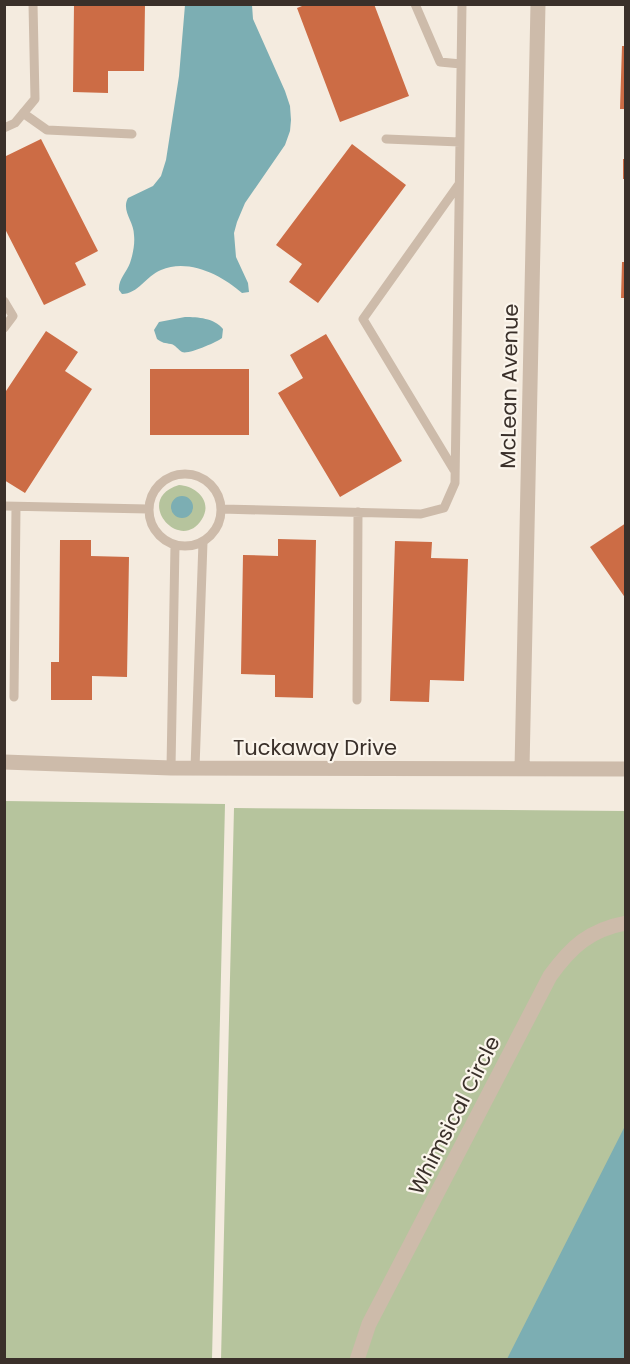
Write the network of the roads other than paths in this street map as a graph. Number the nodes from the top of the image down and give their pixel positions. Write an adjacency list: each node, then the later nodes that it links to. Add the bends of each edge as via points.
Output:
1 (33, 4): 6 (lane, via 35,99)
2 (415, 4): 5 (lane, via 440,62)
3 (462, 4): 5 (lane)
4 (538, 4): 27 (street, McLean Avenue)
5 (461, 64): 10 (lane)
6 (23, 113): 7 (lane); 8 (lane, via 47,129)
7 (4, 128)
8 (132, 134)
9 (386, 139): 10 (lane)
10 (460, 142): 11 (lane)
11 (459, 184): 14 (lane); 14 (lane, via 363,319)
12 (4, 301): 13 (lane, via 13,316)
13 (4, 328)
14 (455, 472): 19 (lane, via 455,483 444,508 421,514)
15 (4, 506): 16 (lane)
16 (16, 507): 17 (lane); 22 (lane)
17 (148, 509): 18 (lane, via 153,492 179,474 192,475 212,486); 21 (lane, via 156,532)
18 (221, 509): 19 (lane); 20 (lane, via 219,523)
19 (358, 512): 23 (lane)
20 (203, 542): 21 (lane, via 187,547); 26 (lane)
21 (175, 545): 25 (lane)
22 (14, 697)
23 (357, 700)
24 (4, 762): 25 (street, Tuckaway Drive)
25 (171, 768): 26 (street, Tuckaway Drive)
26 (195, 768): 27 (street, Tuckaway Drive)
27 (522, 769): 28 (street, Tuckaway Drive)
28 (626, 769)
29 (626, 923): 30 (street, Whimsical Circle, via 611,926 575,945 550,976 369,1324)
30 (357, 1359)

